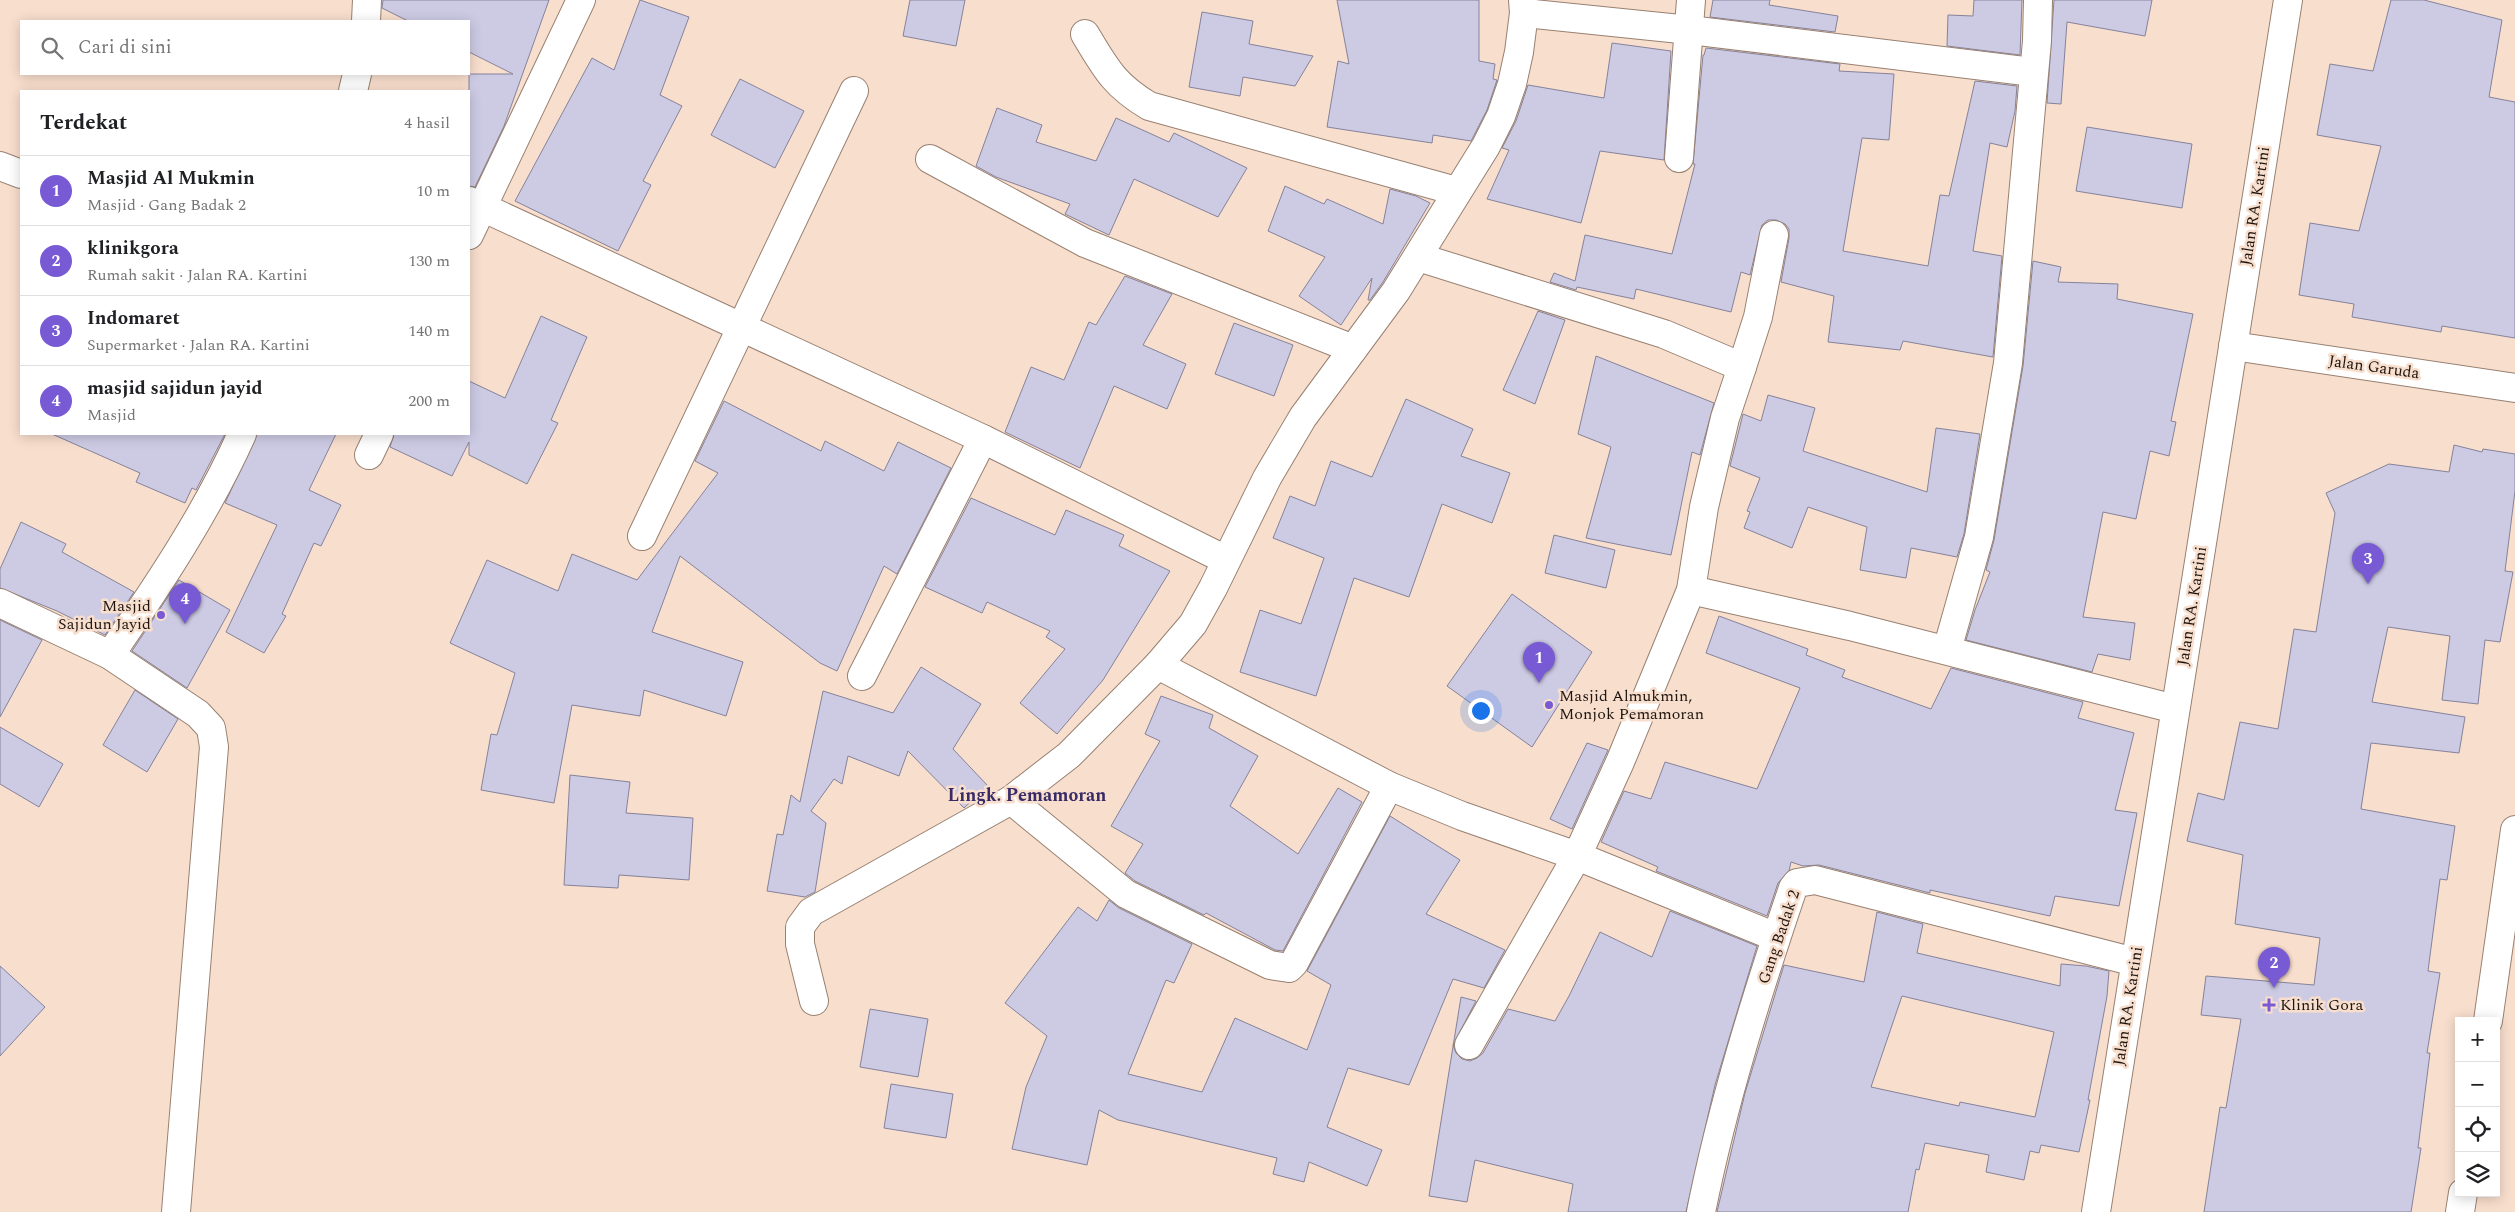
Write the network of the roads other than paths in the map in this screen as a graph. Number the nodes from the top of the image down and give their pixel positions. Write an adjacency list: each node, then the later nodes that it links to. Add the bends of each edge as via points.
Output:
1 (367, 0): 7 (street)
2 (581, 0): 19 (street)
3 (1691, 0): 8 (street)
4 (2038, 0): 10 (street)
5 (2288, 0): 24 (street, Jalan RA. Kartini)
6 (1523, 6): 8 (street); 18 (street, via 1517,60 1501,116 1486,146)
7 (366, 20)
8 (1690, 30): 10 (street); 14 (street)
9 (1085, 34): 18 (street, via 1111,77 1149,106)
10 (2033, 72): 34 (street, via 2008,363 1979,537)
11 (357, 75): 12 (street)
12 (353, 90)
13 (854, 91): 23 (street)
14 (1679, 158)
15 (930, 159): 25 (street, via 1085,243)
16 (0, 166): 17 (street)
17 (20, 174)
18 (1456, 191): 22 (street)
19 (475, 204): 20 (street); 23 (street)
20 (470, 230)
21 (1774, 234): 26 (street, via 1758,317)
22 (1418, 257): 25 (street); 26 (street, via 1664,334)
23 (740, 328): 29 (street); 30 (street)
24 (2233, 346): 27 (street, Jalan Garuda); 38 (street, Jalan RA. Kartini)
25 (1353, 349): 31 (street, via 1285,447)
26 (1742, 368): 32 (street, via 1706,500)
27 (2515, 388)
28 (241, 435): 35 (street, via 198,520)
29 (983, 439): 31 (street); 37 (street)
30 (642, 536)
31 (1226, 560): 36 (street, via 1193,624)
32 (1691, 590): 34 (street); 42 (street)
33 (0, 603): 35 (street)
34 (1947, 650): 38 (street)
35 (110, 654): 49 (street, via 198,714 211,728 214,747)
36 (1158, 665): 39 (street); 40 (street, via 1069,755)
37 (862, 676)
38 (2175, 709): 44 (street, Jalan RA. Kartini)
39 (1389, 786): 40 (street, via 1289,968 1270,965 1126,894); 42 (street, via 1462,816)
40 (1011, 800): 45 (street, via 811,912 800,927 800,944)
41 (2515, 830): 46 (street)
42 (1577, 856): 43 (street); 47 (street)
43 (1776, 937): 44 (street, Gang Badak 2, via 1792,888 1797,883 1815,880); 50 (street, Gang Badak 2, via 1714,1146)
44 (2135, 962): 51 (street, Jalan RA. Kartini)
45 (814, 1001)
46 (2489, 1017)
47 (1469, 1045)
48 (2462, 1197): 52 (street)
49 (176, 1212)
50 (1701, 1212)
51 (2096, 1212)
52 (2460, 1212)

